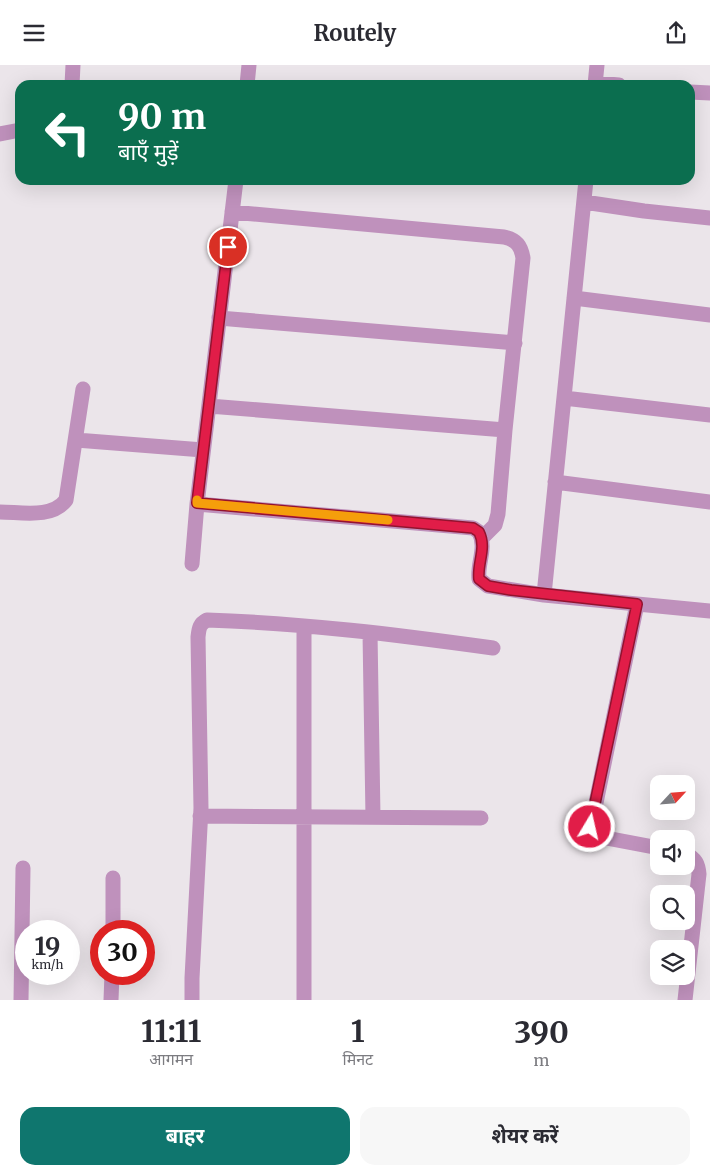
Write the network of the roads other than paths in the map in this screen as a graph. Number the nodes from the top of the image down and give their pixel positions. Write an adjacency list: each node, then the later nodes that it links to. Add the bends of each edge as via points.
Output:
1 (73, 65): 4 (street)
2 (249, 65): 5 (street)
3 (598, 65): 6 (street)
4 (72, 80)
5 (248, 80)
6 (596, 80)
7 (695, 92): 8 (street)
8 (710, 93)
9 (1, 129): 10 (street)
10 (15, 130)
11 (235, 185): 14 (street)
12 (586, 185): 13 (street)
13 (584, 201): 15 (street); 16 (street)
14 (232, 212): 18 (street); 19 (street, via 512,239 522,249 523,258)
15 (710, 218)
16 (574, 298): 17 (street); 21 (street)
17 (710, 315)
18 (219, 318): 19 (street); 22 (street)
19 (515, 343): 24 (street)
20 (83, 389): 25 (street)
21 (564, 398): 23 (street); 27 (street)
22 (208, 406): 24 (street); 26 (street)
23 (710, 415)
24 (505, 430): 31 (street, via 498,514 495,525)
25 (76, 440): 26 (street); 30 (street, via 66,500 61,507 52,511)
26 (203, 450): 29 (street)
27 (555, 482): 28 (street); 33 (street)
28 (710, 502)
29 (197, 503): 31 (street, via 473,528); 32 (street)
30 (0, 512)
31 (482, 538): 33 (street, via 478,572 484,584)
32 (192, 564)
33 (544, 595): 34 (street)
34 (637, 604): 35 (street); 43 (street, via 590,827 591,832 600,837)
35 (710, 611)
36 (304, 626): 37 (street); 39 (street, via 208,620 200,627); 40 (street)
37 (370, 633): 38 (street); 41 (street)
38 (494, 648)
39 (200, 816): 40 (street); 51 (street)
40 (304, 816): 41 (street); 52 (street)
41 (373, 817): 42 (street)
42 (482, 818)
43 (650, 846)
44 (695, 860): 53 (street, via 699,874)
45 (23, 868): 49 (street)
46 (113, 878): 47 (street)
47 (112, 920)
48 (112, 985): 50 (street)
49 (22, 1000)
50 (111, 1000)
51 (192, 1000)
52 (304, 1000)
53 (685, 1000)

